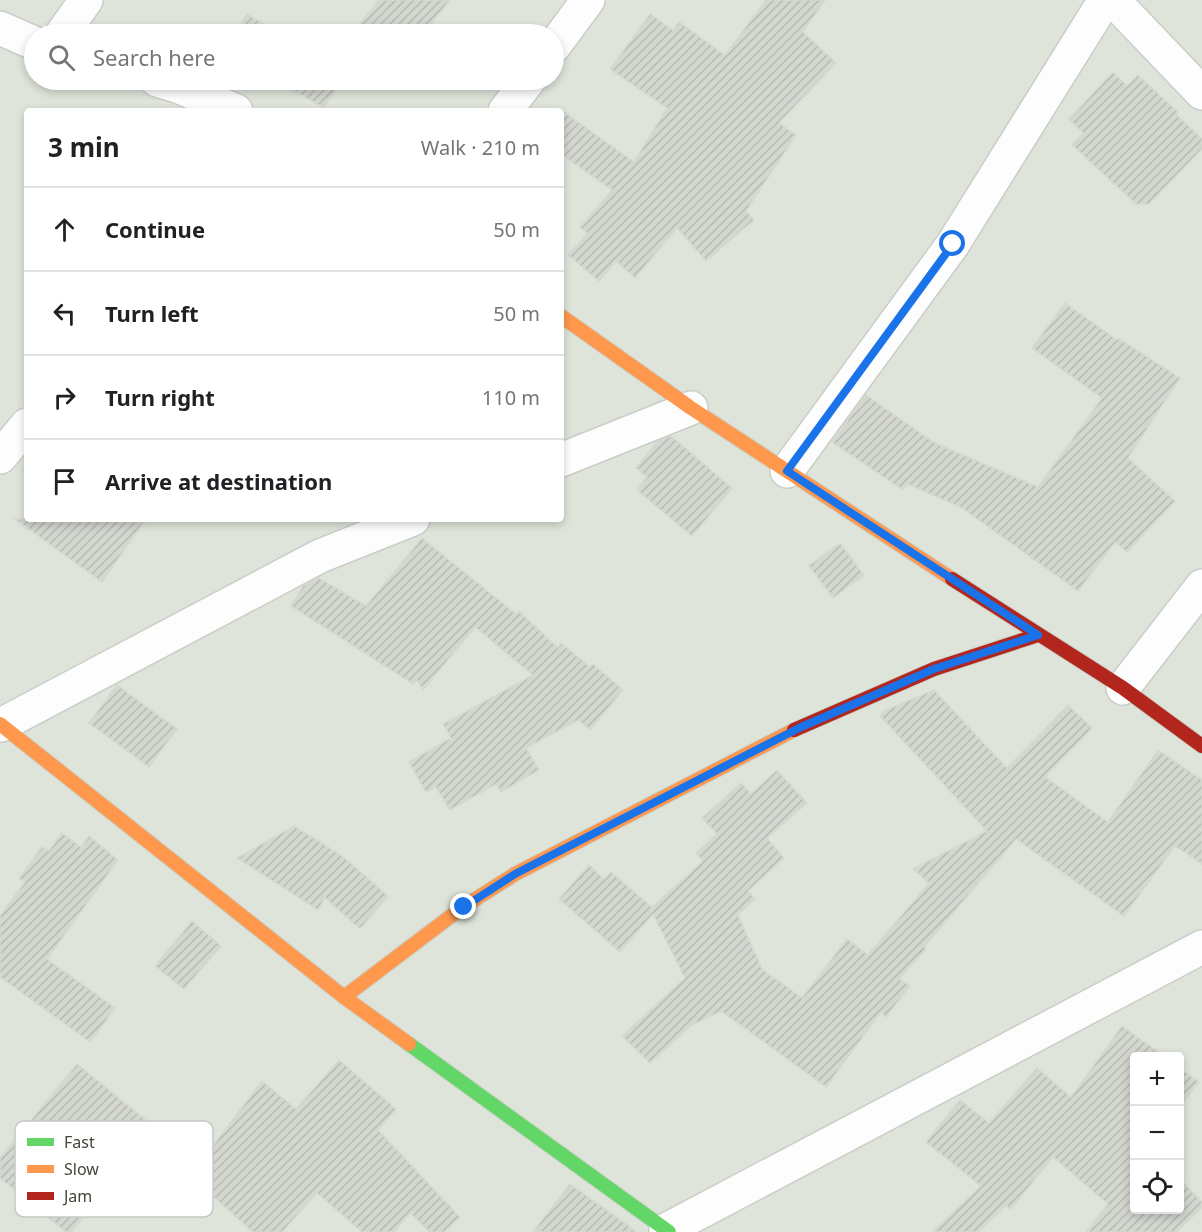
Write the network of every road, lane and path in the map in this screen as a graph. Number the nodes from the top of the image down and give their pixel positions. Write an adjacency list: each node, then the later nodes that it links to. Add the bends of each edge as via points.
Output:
1 (86, 0): 5 (street)
2 (588, 0): 7 (street)
3 (1106, 0): 19 (street, via 953,244)
4 (1113, 0): 11 (street)
5 (69, 24)
6 (0, 28): 8 (street)
7 (564, 32)
8 (24, 39)
9 (187, 90): 12 (street)
10 (521, 90): 13 (street)
11 (1202, 93)
12 (229, 108)
13 (507, 108)
14 (564, 318): 15 (street)
15 (691, 408): 18 (street); 19 (street)
16 (24, 429): 17 (street)
17 (0, 457)
18 (564, 459)
19 (787, 471): 22 (street)
20 (405, 522): 24 (street, via 320,556)
21 (1202, 586): 23 (street)
22 (1038, 635): 23 (street); 27 (street, via 934,669 799,728 515,874)
23 (1123, 688): 25 (street)
24 (1, 724): 27 (street)
25 (1202, 746)
26 (1202, 947): 28 (street)
27 (344, 997): 28 (street)
28 (668, 1231)

